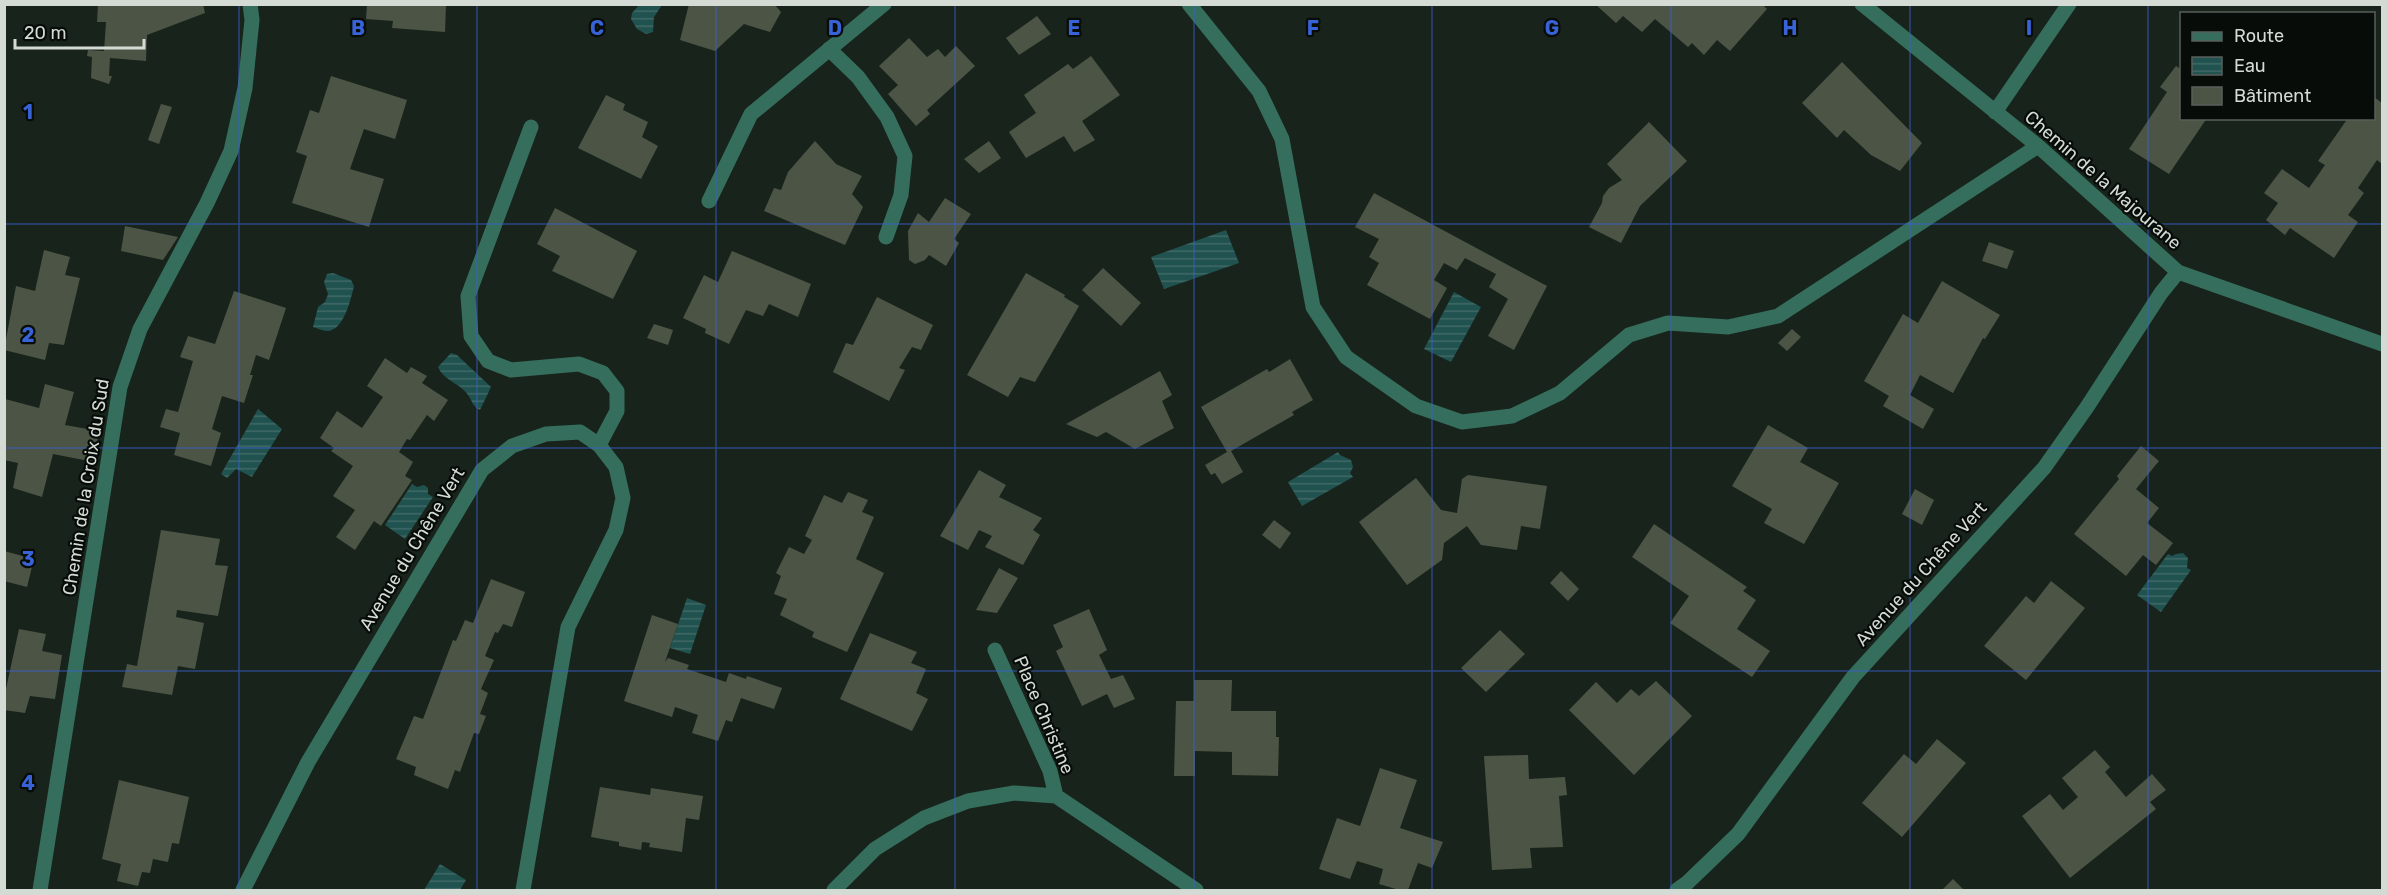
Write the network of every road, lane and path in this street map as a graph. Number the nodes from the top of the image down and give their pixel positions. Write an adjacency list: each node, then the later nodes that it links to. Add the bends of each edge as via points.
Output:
1 (250, 4): 17 (street, Chemin de la Croix du Sud, via 245,88 231,151 140,329 120,387)
2 (884, 4): 6 (street)
3 (1189, 4): 9 (street, via 1259,91 1282,139 1313,307 1346,357 1416,406 1462,423 1512,416 1560,393 1629,335 1668,323 1728,327 1778,316)
4 (1862, 4): 7 (street, Chemin de la Majourane)
5 (2069, 4): 7 (street)
6 (829, 49): 10 (street, via 751,114); 11 (street, via 858,77 887,117 905,156 901,195)
7 (1995, 112): 9 (street, Chemin de la Majourane)
8 (531, 127): 14 (street, via 468,296 471,336 488,361 511,370 579,364 603,374 617,391 617,411)
9 (2037, 146): 12 (street, Chemin de la Majourane)
10 (709, 201)
11 (886, 237)
12 (2178, 272): 13 (street, Chemin de la Majourane); 22 (street, Avenue du Chêne Vert, via 2044,468 1853,677 1738,834)
13 (2382, 344)
14 (599, 445): 18 (street, Avenue du Chêne Vert, via 580,432 546,434 512,446 482,470 308,762); 19 (street, Avenue du Chêne Vert, via 616,467 623,498 616,530 568,627)
15 (995, 650): 16 (street, Place Christine, via 1050,771)
16 (1056, 796): 20 (street, via 1014,793 968,801 924,818 875,849); 21 (street)
17 (40, 891)
18 (243, 891)
19 (523, 891)
20 (834, 891)
21 (1196, 891)
22 (1677, 891)

